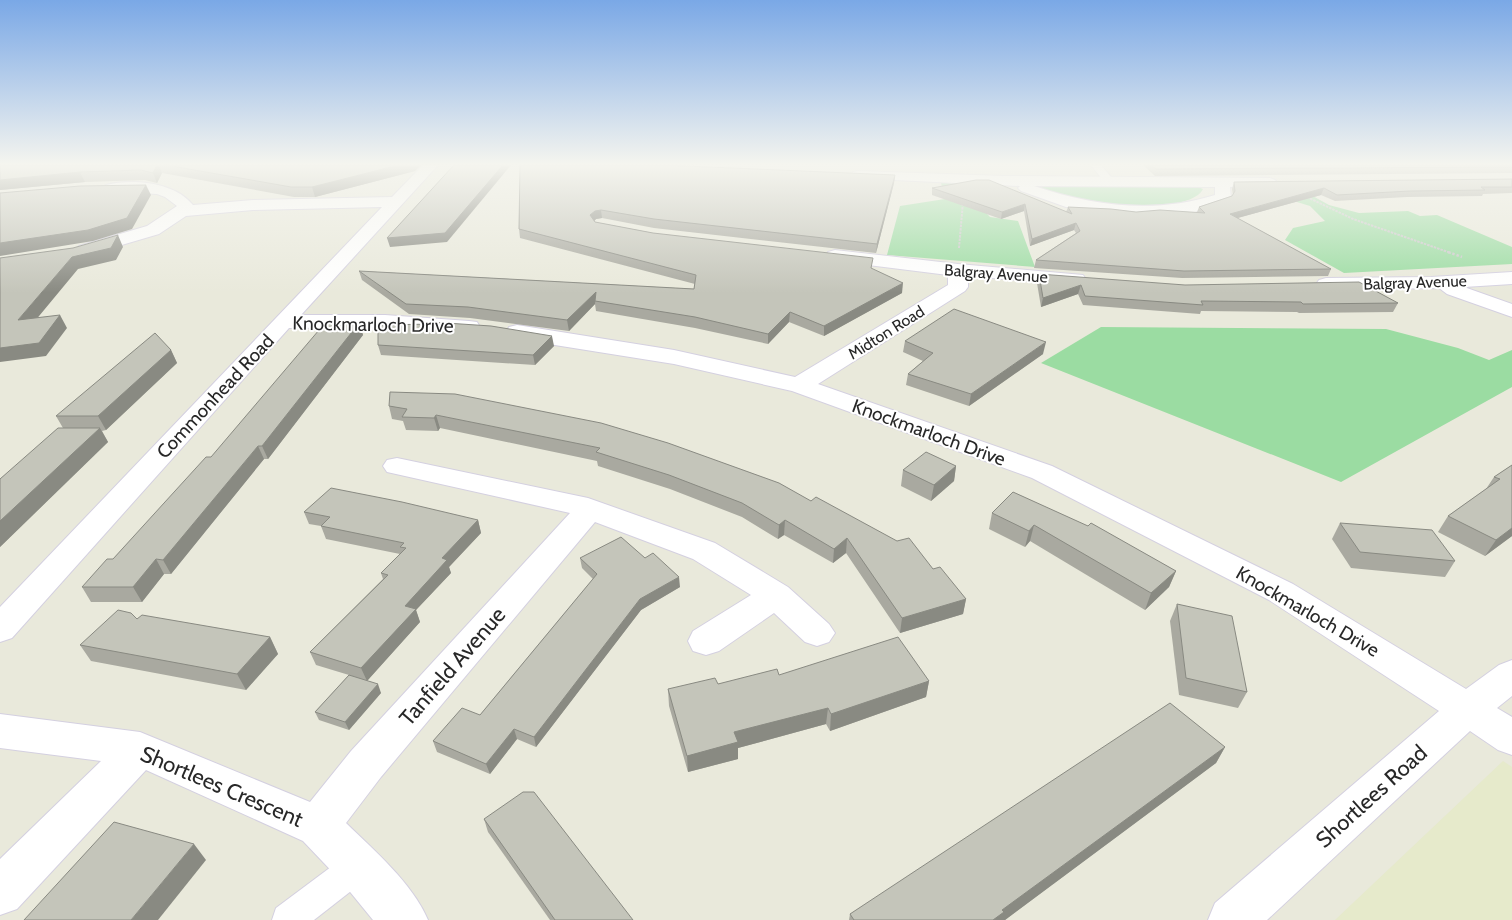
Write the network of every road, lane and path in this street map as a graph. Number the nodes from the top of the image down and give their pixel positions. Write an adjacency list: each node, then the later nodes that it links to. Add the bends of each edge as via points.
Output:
1 (184, 208): 8 (street)
2 (218, 208): 8 (street)
3 (390, 208): 17 (street, Commonhead Road)
4 (963, 208): 11 (path)
5 (1106, 208): 6 (street, via 1134,212)
6 (1192, 208)
7 (1328, 208): 12 (path, via 1460,256)
8 (182, 211): 9 (street, via 153,230)
9 (72, 254)
10 (821, 254): 11 (street, Balgray Avenue)
11 (958, 270): 13 (street, Balgray Avenue); 18 (street, Midton Road, via 958,288)
12 (1508, 278): 14 (street, Balgray Avenue)
13 (1094, 280)
14 (1443, 282): 15 (street, Balgray Avenue); 16 (street, via 1454,290)
15 (1312, 285)
16 (1512, 311)
17 (283, 322): 18 (street, Knockmarloch Drive, via 385,321 493,328 674,356); 22 (street, Commonhead Road)
18 (799, 385): 26 (street, Knockmarloch Drive, via 1042,472 1281,592)
19 (397, 466): 20 (street)
20 (590, 509): 21 (street, via 704,552); 30 (street, Tanfield Avenue, via 366,764)
21 (776, 595): 23 (street); 24 (street)
22 (0, 629)
23 (817, 633)
24 (706, 641)
25 (1512, 675): 26 (street, Shortlees Road)
26 (1468, 709): 28 (street, Knockmarloch Drive); 35 (street, Shortlees Road)
27 (0, 731): 29 (street, Shortlees Crescent)
28 (1512, 738)
29 (140, 749): 30 (street, Shortlees Crescent); 32 (street)
30 (318, 826): 31 (street, Shortlees Crescent)
31 (358, 866): 33 (lane); 34 (street, Shortlees Crescent)
32 (0, 892)
33 (288, 920)
34 (404, 920)
35 (1232, 920)

